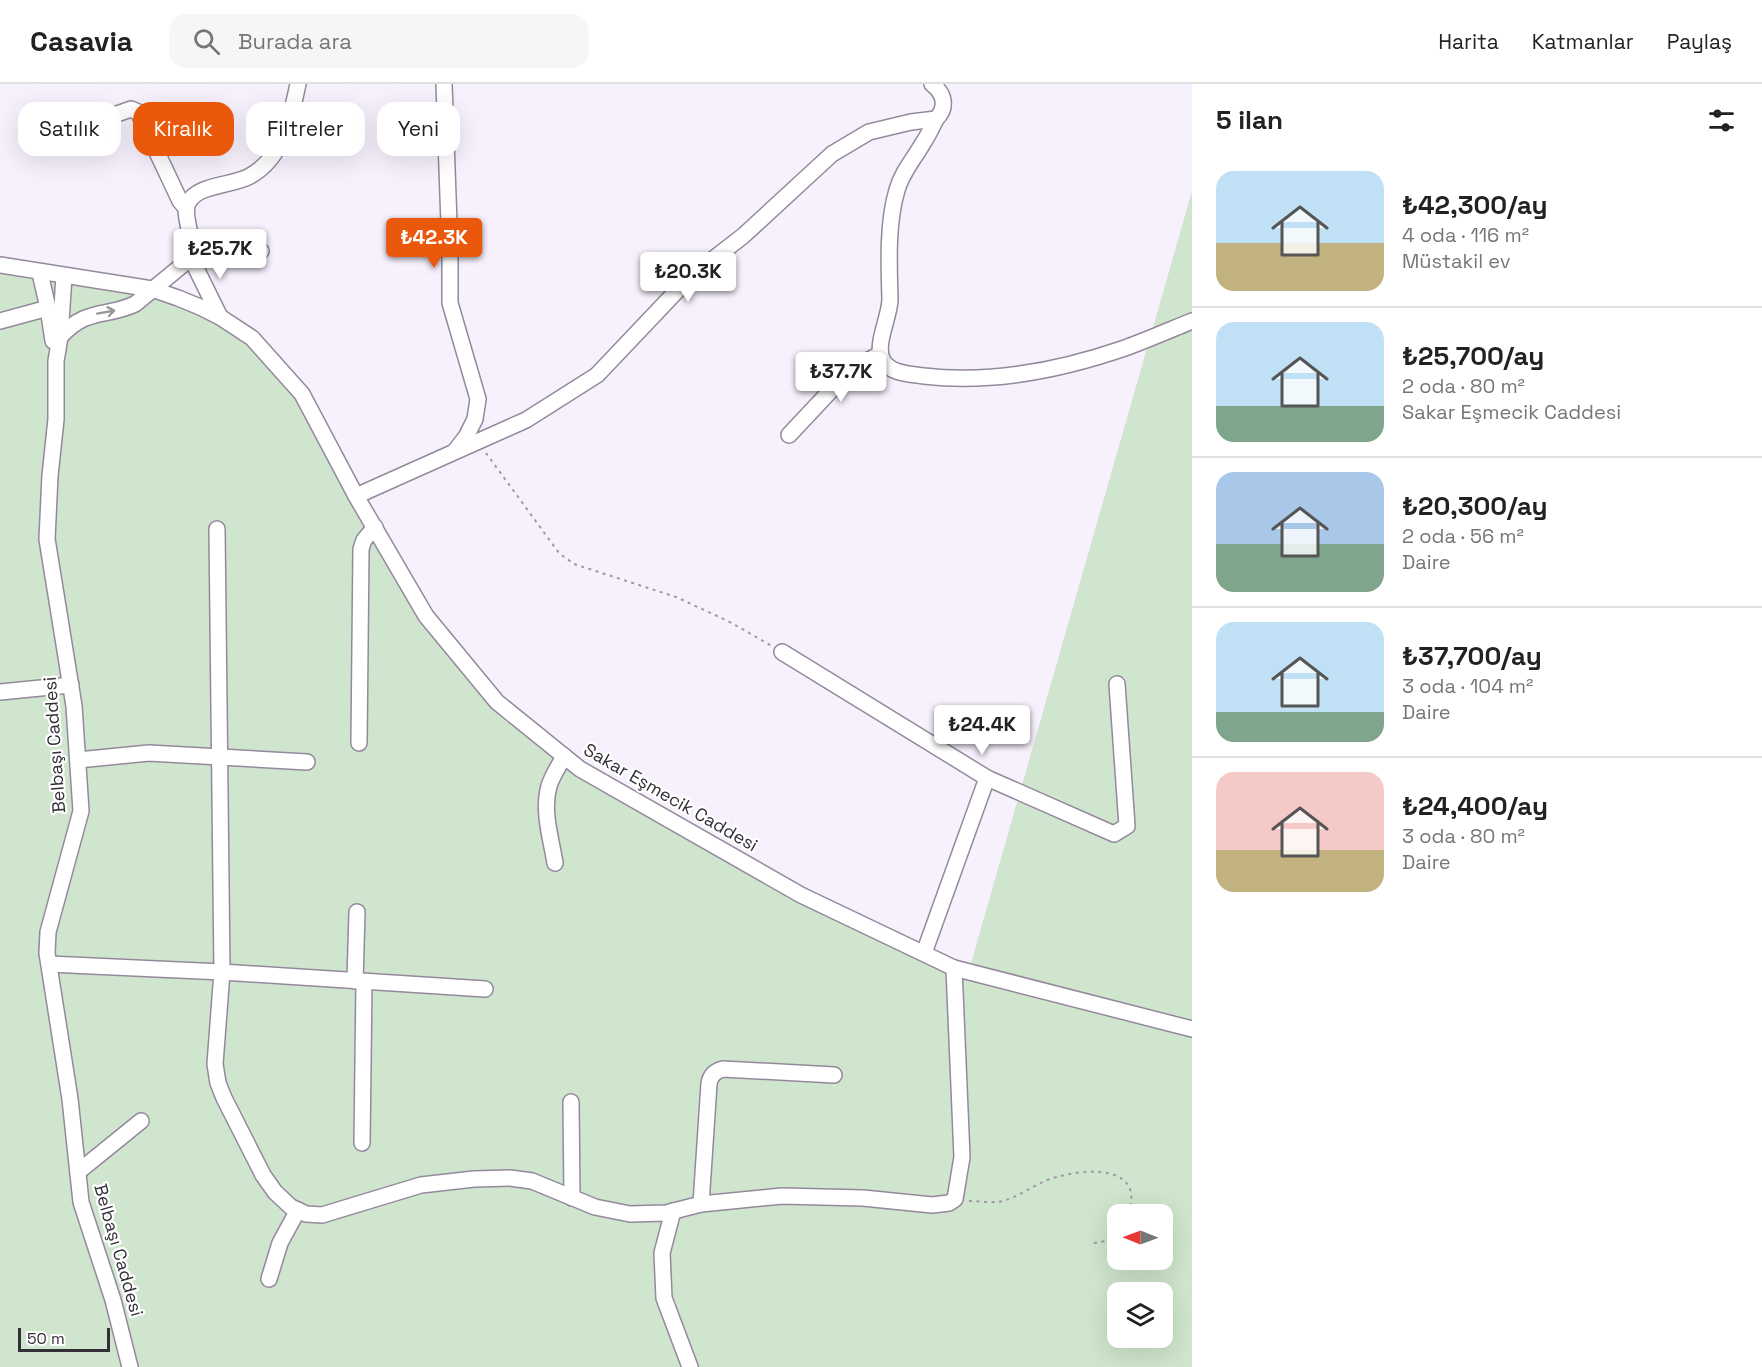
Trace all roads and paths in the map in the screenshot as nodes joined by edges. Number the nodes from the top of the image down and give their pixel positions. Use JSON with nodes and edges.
{"nodes":[{"id":1,"x":444,"y":84,"type":"edge"},
{"id":2,"x":932,"y":84,"type":"edge"},
{"id":3,"x":293,"y":86,"type":"edge"},
{"id":4,"x":121,"y":113,"type":"edge"},
{"id":5,"x":936,"y":119,"type":"junction"},
{"id":6,"x":186,"y":208,"type":"junction"},
{"id":7,"x":191,"y":251,"type":"junction"},
{"id":8,"x":261,"y":251,"type":"dead end"},
{"id":9,"x":0,"y":265,"type":"edge"},
{"id":10,"x":40,"y":273,"type":"junction"},
{"id":11,"x":64,"y":276,"type":"junction"},
{"id":12,"x":152,"y":289,"type":"junction"},
{"id":13,"x":48,"y":308,"type":"junction"},
{"id":14,"x":220,"y":317,"type":"junction"},
{"id":15,"x":0,"y":321,"type":"edge"},
{"id":16,"x":1192,"y":321,"type":"edge"},
{"id":17,"x":60,"y":337,"type":"junction"},
{"id":18,"x":880,"y":354,"type":"junction"},
{"id":19,"x":56,"y":361,"type":"junction"},
{"id":20,"x":789,"y":435,"type":"dead end"},
{"id":21,"x":478,"y":442,"type":"junction"},
{"id":22,"x":453,"y":453,"type":"junction"},
{"id":23,"x":356,"y":496,"type":"junction"},
{"id":24,"x":375,"y":527,"type":"junction"},
{"id":25,"x":217,"y":529,"type":"dead end"},
{"id":26,"x":782,"y":652,"type":"joint"},
{"id":27,"x":1117,"y":684,"type":"dead end"},
{"id":28,"x":70,"y":686,"type":"junction"},
{"id":29,"x":0,"y":692,"type":"edge"},
{"id":30,"x":359,"y":743,"type":"dead end"},
{"id":31,"x":564,"y":756,"type":"junction"},
{"id":32,"x":219,"y":758,"type":"junction"},
{"id":33,"x":78,"y":760,"type":"junction"},
{"id":34,"x":307,"y":762,"type":"dead end"},
{"id":35,"x":987,"y":778,"type":"junction"},
{"id":36,"x":555,"y":863,"type":"dead end"},
{"id":37,"x":357,"y":912,"type":"dead end"},
{"id":38,"x":924,"y":953,"type":"junction"},
{"id":39,"x":49,"y":964,"type":"junction"},
{"id":40,"x":954,"y":968,"type":"junction"},
{"id":41,"x":222,"y":972,"type":"junction"},
{"id":42,"x":359,"y":981,"type":"junction"},
{"id":43,"x":486,"y":990,"type":"dead end"},
{"id":44,"x":1192,"y":1029,"type":"edge"},
{"id":45,"x":834,"y":1075,"type":"dead end"},
{"id":46,"x":571,"y":1102,"type":"dead end"},
{"id":47,"x":141,"y":1121,"type":"dead end"},
{"id":48,"x":362,"y":1143,"type":"dead end"},
{"id":49,"x":78,"y":1172,"type":"junction"},
{"id":50,"x":572,"y":1198,"type":"junction"},
{"id":51,"x":953,"y":1202,"type":"junction"},
{"id":52,"x":701,"y":1204,"type":"junction"},
{"id":53,"x":1132,"y":1204,"type":"edge"},
{"id":54,"x":298,"y":1210,"type":"junction"},
{"id":55,"x":673,"y":1211,"type":"junction"},
{"id":56,"x":1107,"y":1240,"type":"edge"},
{"id":57,"x":1094,"y":1243,"type":"dead end"},
{"id":58,"x":270,"y":1279,"type":"dead end"},
{"id":59,"x":130,"y":1367,"type":"edge"},
{"id":60,"x":690,"y":1367,"type":"edge"}],
"edges":[{"from":1,"to":22,"type":"street"},
{"from":2,"to":5,"type":"street"},
{"from":3,"to":6,"type":"street"},
{"from":4,"to":6,"type":"street"},
{"from":5,"to":18,"type":"street"},
{"from":5,"to":21,"type":"street"},
{"from":6,"to":7,"type":"street"},
{"from":7,"to":8,"type":"street"},
{"from":7,"to":12,"type":"street"},
{"from":7,"to":14,"type":"street"},
{"from":9,"to":10,"type":"street","name":"Sakar Eşmecik Caddesi"},
{"from":10,"to":11,"type":"street","name":"Sakar Eşmecik Caddesi"},
{"from":10,"to":13,"type":"street","name":"Belbaşı Caddesi"},
{"from":11,"to":12,"type":"street","name":"Sakar Eşmecik Caddesi"},
{"from":11,"to":17,"type":"street","name":"Belbaşı Caddesi"},
{"from":12,"to":14,"type":"street","name":"Sakar Eşmecik Caddesi"},
{"from":17,"to":12,"type":"street","one_way":true},
{"from":13,"to":15,"type":"street"},
{"from":13,"to":19,"type":"street","name":"Belbaşı Caddesi"},
{"from":14,"to":23,"type":"street","name":"Sakar Eşmecik Caddesi"},
{"from":16,"to":18,"type":"street"},
{"from":17,"to":19,"type":"street","name":"Belbaşı Caddesi"},
{"from":18,"to":20,"type":"street"},
{"from":19,"to":28,"type":"street","name":"Belbaşı Caddesi"},
{"from":21,"to":22,"type":"street"},
{"from":21,"to":26,"type":"path"},
{"from":22,"to":23,"type":"street"},
{"from":23,"to":24,"type":"street","name":"Sakar Eşmecik Caddesi"},
{"from":24,"to":30,"type":"street"},
{"from":24,"to":31,"type":"street","name":"Sakar Eşmecik Caddesi"},
{"from":25,"to":32,"type":"street"},
{"from":26,"to":35,"type":"street"},
{"from":27,"to":35,"type":"street"},
{"from":28,"to":29,"type":"street"},
{"from":28,"to":33,"type":"street","name":"Belbaşı Caddesi"},
{"from":31,"to":36,"type":"street"},
{"from":31,"to":38,"type":"street","name":"Sakar Eşmecik Caddesi"},
{"from":32,"to":33,"type":"street"},
{"from":32,"to":34,"type":"street"},
{"from":32,"to":41,"type":"street"},
{"from":33,"to":39,"type":"street","name":"Belbaşı Caddesi"},
{"from":35,"to":38,"type":"street"},
{"from":37,"to":42,"type":"street"},
{"from":38,"to":40,"type":"street","name":"Sakar Eşmecik Caddesi"},
{"from":39,"to":41,"type":"street"},
{"from":39,"to":49,"type":"street","name":"Belbaşı Caddesi"},
{"from":40,"to":44,"type":"street","name":"Sakar Eşmecik Caddesi"},
{"from":40,"to":51,"type":"street"},
{"from":41,"to":42,"type":"street"},
{"from":41,"to":54,"type":"street"},
{"from":42,"to":43,"type":"street"},
{"from":42,"to":48,"type":"street"},
{"from":45,"to":52,"type":"street"},
{"from":46,"to":50,"type":"street"},
{"from":47,"to":49,"type":"street"},
{"from":49,"to":59,"type":"street","name":"Belbaşı Caddesi"},
{"from":50,"to":54,"type":"street"},
{"from":50,"to":55,"type":"street"},
{"from":51,"to":52,"type":"street"},
{"from":51,"to":53,"type":"path"},
{"from":52,"to":55,"type":"street"},
{"from":54,"to":58,"type":"street"},
{"from":55,"to":60,"type":"street"},
{"from":56,"to":57,"type":"path"}]}
